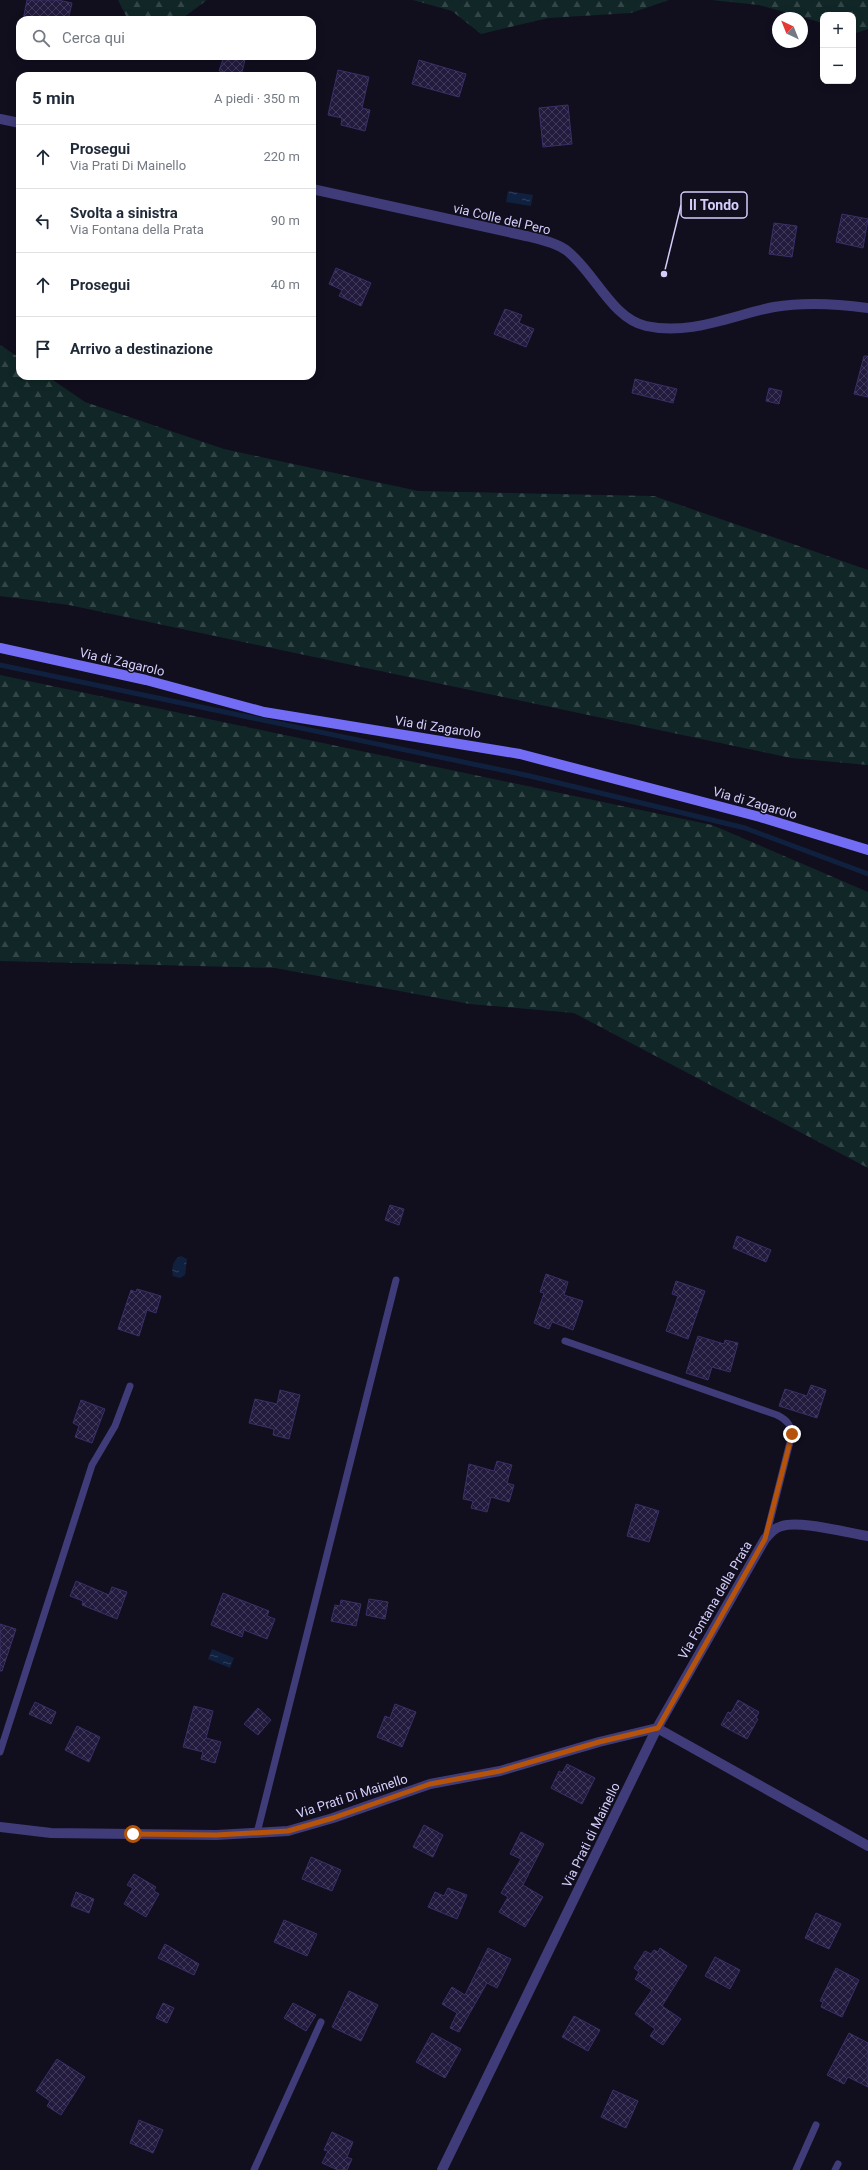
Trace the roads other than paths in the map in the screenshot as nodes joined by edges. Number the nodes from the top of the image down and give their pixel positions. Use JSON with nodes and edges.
{"nodes":[{"id":1,"x":0,"y":119,"type":"edge"},
{"id":2,"x":16,"y":122,"type":"edge"},
{"id":3,"x":316,"y":190,"type":"edge"},
{"id":4,"x":868,"y":308,"type":"edge"},
{"id":5,"x":0,"y":648,"type":"edge"},
{"id":6,"x":868,"y":850,"type":"edge"},
{"id":7,"x":396,"y":1280,"type":"dead end"},
{"id":8,"x":565,"y":1340,"type":"dead end"},
{"id":9,"x":130,"y":1386,"type":"dead end"},
{"id":10,"x":868,"y":1536,"type":"edge"},
{"id":11,"x":765,"y":1539,"type":"junction"},
{"id":12,"x":658,"y":1728,"type":"junction"},
{"id":13,"x":0,"y":1752,"type":"edge"},
{"id":14,"x":0,"y":1828,"type":"edge"},
{"id":15,"x":257,"y":1833,"type":"junction"},
{"id":16,"x":868,"y":1846,"type":"edge"},
{"id":17,"x":321,"y":2022,"type":"dead end"},
{"id":18,"x":816,"y":2125,"type":"dead end"},
{"id":19,"x":254,"y":2170,"type":"edge"},
{"id":20,"x":442,"y":2170,"type":"edge"},
{"id":21,"x":796,"y":2170,"type":"edge"}],
"edges":[{"from":1,"to":2,"type":"street"},
{"from":3,"to":4,"type":"street","name":"via Colle del Pero"},
{"from":5,"to":6,"type":"main road","name":"Via di Zagarolo"},
{"from":7,"to":15,"type":"lane"},
{"from":8,"to":11,"type":"lane"},
{"from":9,"to":13,"type":"lane"},
{"from":10,"to":11,"type":"street","name":"Via Fontana della Prata"},
{"from":11,"to":12,"type":"street","name":"Via Fontana della Prata"},
{"from":12,"to":15,"type":"street","name":"Via Prati Di Mainello"},
{"from":12,"to":16,"type":"street"},
{"from":12,"to":20,"type":"street","name":"Via Prati di Mainello"},
{"from":14,"to":15,"type":"street","name":"Via Prati Di Mainello"},
{"from":17,"to":19,"type":"lane"},
{"from":18,"to":21,"type":"lane"}]}
